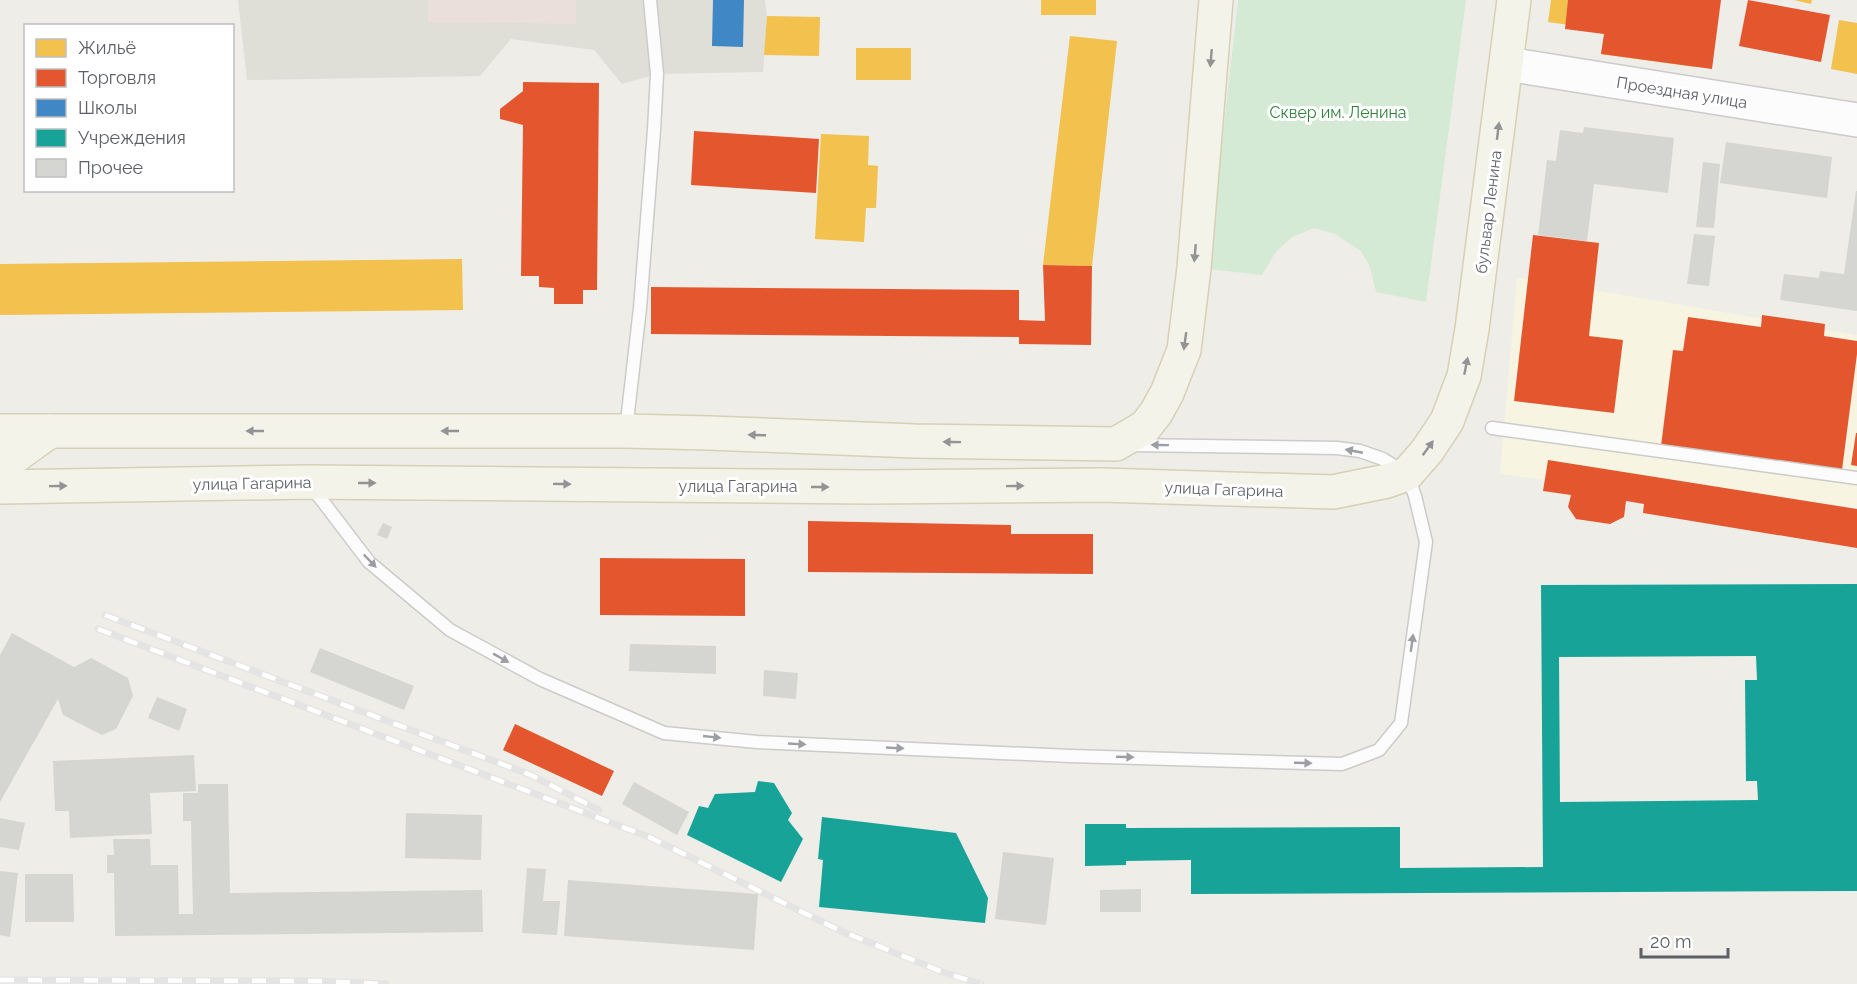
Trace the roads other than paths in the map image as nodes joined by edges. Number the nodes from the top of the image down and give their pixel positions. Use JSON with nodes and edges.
{"nodes":[{"id":1,"x":650,"y":0,"type":"edge"},
{"id":2,"x":1216,"y":0,"type":"edge"},
{"id":3,"x":1514,"y":0,"type":"edge"},
{"id":4,"x":1507,"y":64,"type":"junction"},
{"id":5,"x":1857,"y":120,"type":"edge"},
{"id":6,"x":1492,"y":428,"type":"dead end"},
{"id":7,"x":0,"y":431,"type":"edge"},
{"id":8,"x":50,"y":431,"type":"junction"},
{"id":9,"x":626,"y":431,"type":"junction"},
{"id":10,"x":1116,"y":444,"type":"junction"},
{"id":11,"x":0,"y":466,"type":"edge"},
{"id":12,"x":1407,"y":474,"type":"junction"},
{"id":13,"x":1857,"y":478,"type":"edge"},
{"id":14,"x":309,"y":482,"type":"junction"},
{"id":15,"x":0,"y":487,"type":"edge"}],
"edges":[{"from":1,"to":9,"type":"lane"},
{"from":2,"to":10,"type":"main road","one_way":true},
{"from":3,"to":4,"type":"main road","name":"бульвар Ленина"},
{"from":4,"to":5,"type":"street","name":"Проездная улица"},
{"from":12,"to":4,"type":"main road","name":"бульвар Ленина","one_way":true},
{"from":6,"to":13,"type":"lane"},
{"from":7,"to":8,"type":"main road"},
{"from":9,"to":8,"type":"main road","one_way":true},
{"from":8,"to":11,"type":"main road"},
{"from":10,"to":9,"type":"main road","one_way":true},
{"from":12,"to":10,"type":"lane","one_way":true},
{"from":14,"to":12,"type":"main road","name":"улица Гагарина","one_way":true},
{"from":14,"to":12,"type":"lane","one_way":true},
{"from":15,"to":14,"type":"main road","name":"улица Гагарина","one_way":true}]}
